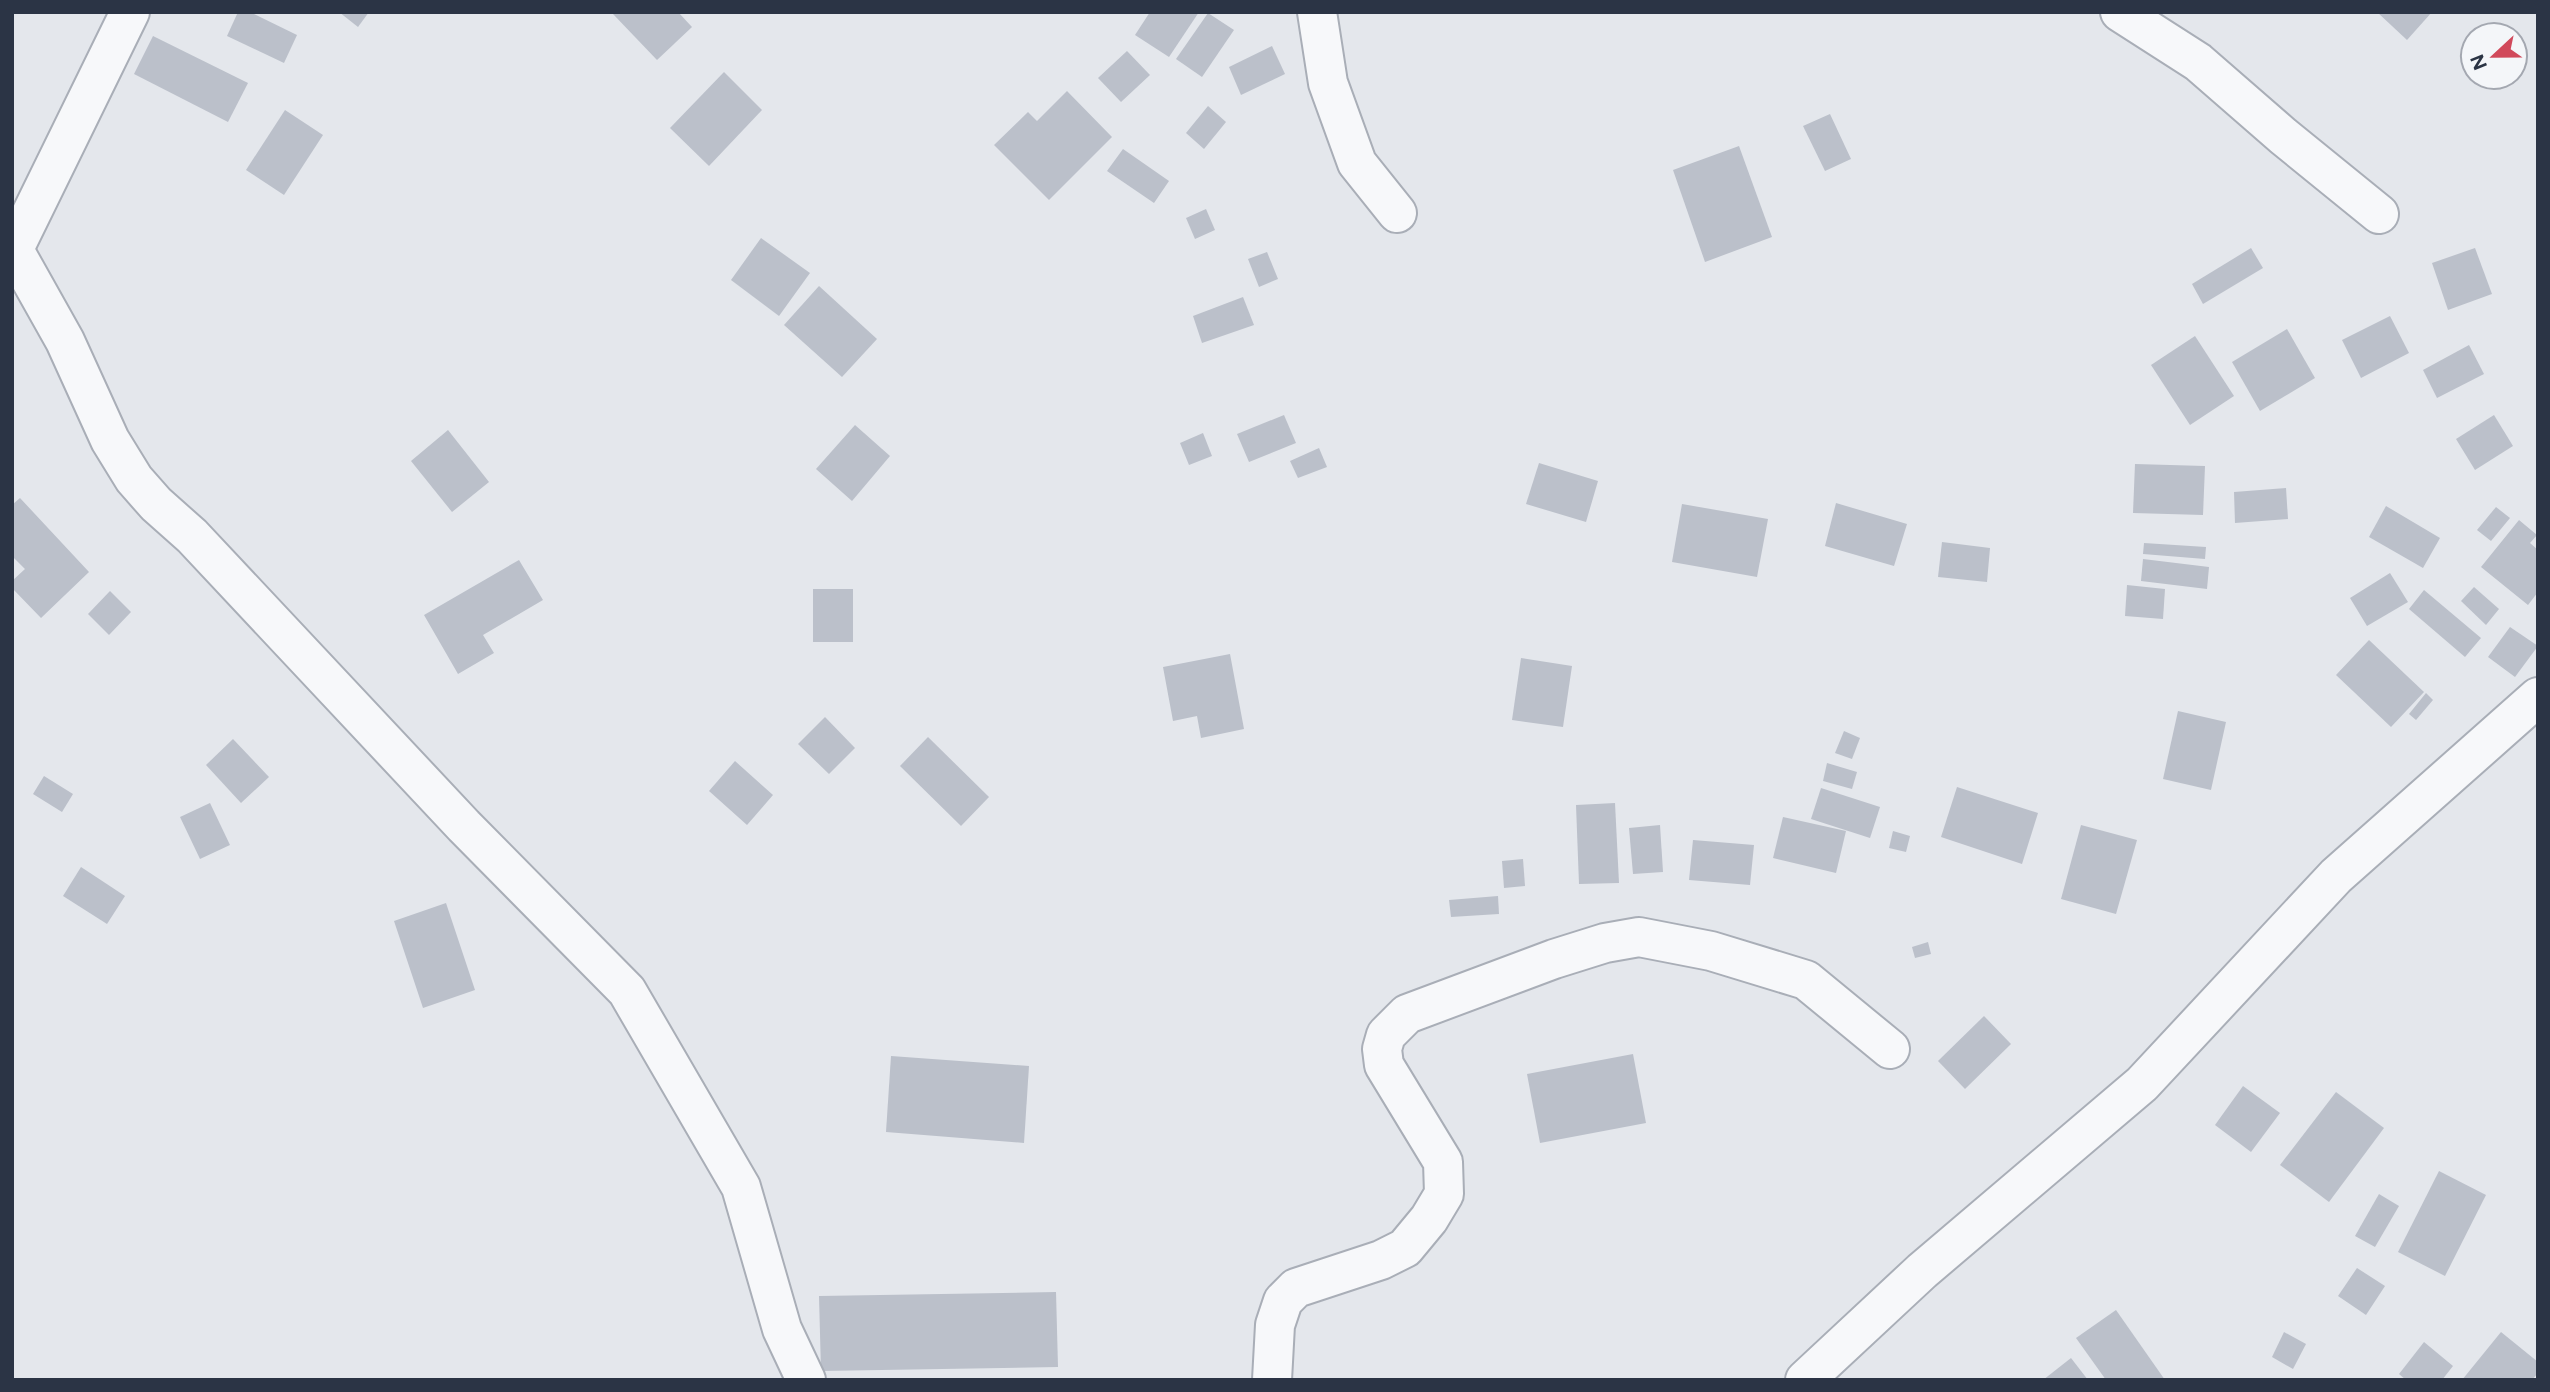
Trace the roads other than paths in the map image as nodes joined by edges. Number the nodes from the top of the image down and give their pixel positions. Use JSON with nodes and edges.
{"nodes":[{"id":1,"x":130,"y":12,"type":"edge"},
{"id":2,"x":1317,"y":12,"type":"edge"},
{"id":3,"x":2120,"y":12,"type":"edge"},
{"id":4,"x":1397,"y":214,"type":"dead end"},
{"id":5,"x":2379,"y":214,"type":"dead end"},
{"id":6,"x":13,"y":251,"type":"edge"},
{"id":7,"x":2538,"y":697,"type":"edge"},
{"id":8,"x":1890,"y":1049,"type":"dead end"},
{"id":9,"x":806,"y":1380,"type":"edge"},
{"id":10,"x":1272,"y":1380,"type":"edge"},
{"id":11,"x":1805,"y":1380,"type":"edge"}],
"edges":[{"from":1,"to":6,"type":"street"},
{"from":2,"to":4,"type":"street"},
{"from":3,"to":5,"type":"street"},
{"from":6,"to":9,"type":"street"},
{"from":7,"to":11,"type":"street"},
{"from":8,"to":10,"type":"street"}]}
